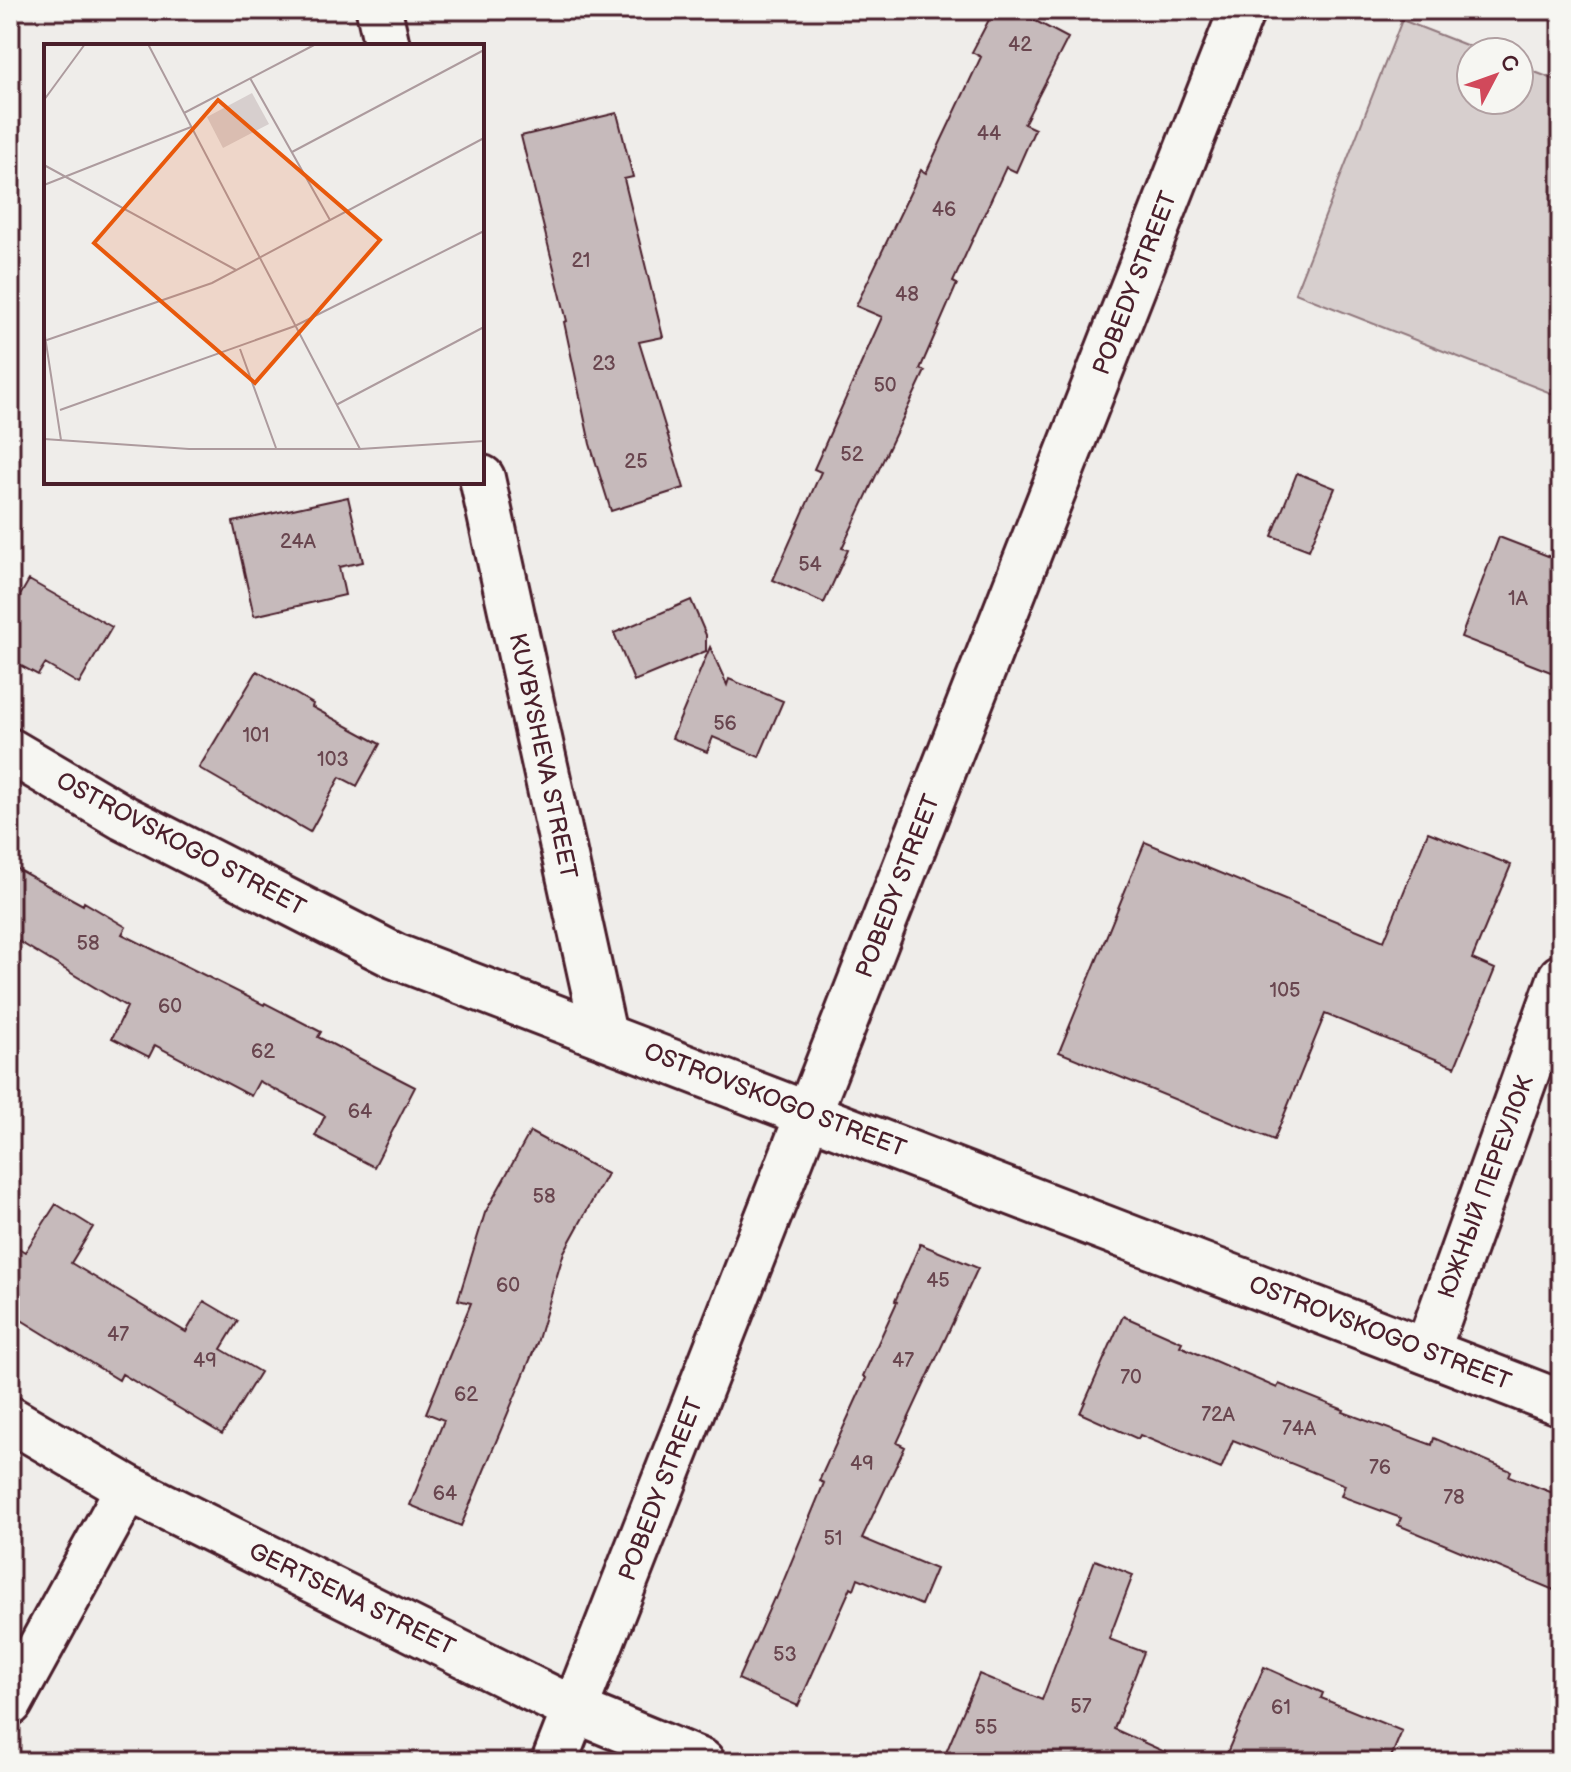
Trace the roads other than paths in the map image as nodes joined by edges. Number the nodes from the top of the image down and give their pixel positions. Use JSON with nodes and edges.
{"nodes":[{"id":1,"x":379,"y":10,"type":"edge"},
{"id":2,"x":1242,"y":10,"type":"edge"},
{"id":3,"x":387,"y":44,"type":"edge"},
{"id":4,"x":483,"y":484,"type":"edge"},
{"id":5,"x":10,"y":751,"type":"edge"},
{"id":6,"x":1561,"y":977,"type":"edge"},
{"id":7,"x":604,"y":1035,"type":"junction"},
{"id":8,"x":809,"y":1112,"type":"junction"},
{"id":9,"x":1427,"y":1351,"type":"junction"},
{"id":10,"x":1561,"y":1403,"type":"edge"},
{"id":11,"x":10,"y":1419,"type":"edge"},
{"id":12,"x":128,"y":1488,"type":"junction"},
{"id":13,"x":10,"y":1703,"type":"edge"},
{"id":14,"x":575,"y":1710,"type":"junction"},
{"id":15,"x":554,"y":1762,"type":"edge"},
{"id":16,"x":702,"y":1762,"type":"edge"}],
"edges":[{"from":1,"to":3,"type":"street"},
{"from":2,"to":8,"type":"street","name":"POBEDY STREET"},
{"from":4,"to":7,"type":"street","name":"KUYBYSHEVA STREET"},
{"from":5,"to":7,"type":"street","name":"OSTROVSKOGO STREET"},
{"from":6,"to":9,"type":"street","name":"ЮЖНЫЙ ПЕРЕУЛОК"},
{"from":7,"to":8,"type":"street","name":"OSTROVSKOGO STREET"},
{"from":8,"to":9,"type":"street","name":"OSTROVSKOGO STREET"},
{"from":8,"to":14,"type":"street","name":"POBEDY STREET"},
{"from":9,"to":10,"type":"street","name":"OSTROVSKOGO STREET"},
{"from":11,"to":12,"type":"street","name":"GERTSENA STREET"},
{"from":12,"to":13,"type":"street"},
{"from":12,"to":14,"type":"street","name":"GERTSENA STREET"},
{"from":14,"to":15,"type":"street","name":"POBEDY STREET"},
{"from":14,"to":16,"type":"street","name":"GERTSENA STREET"}]}
